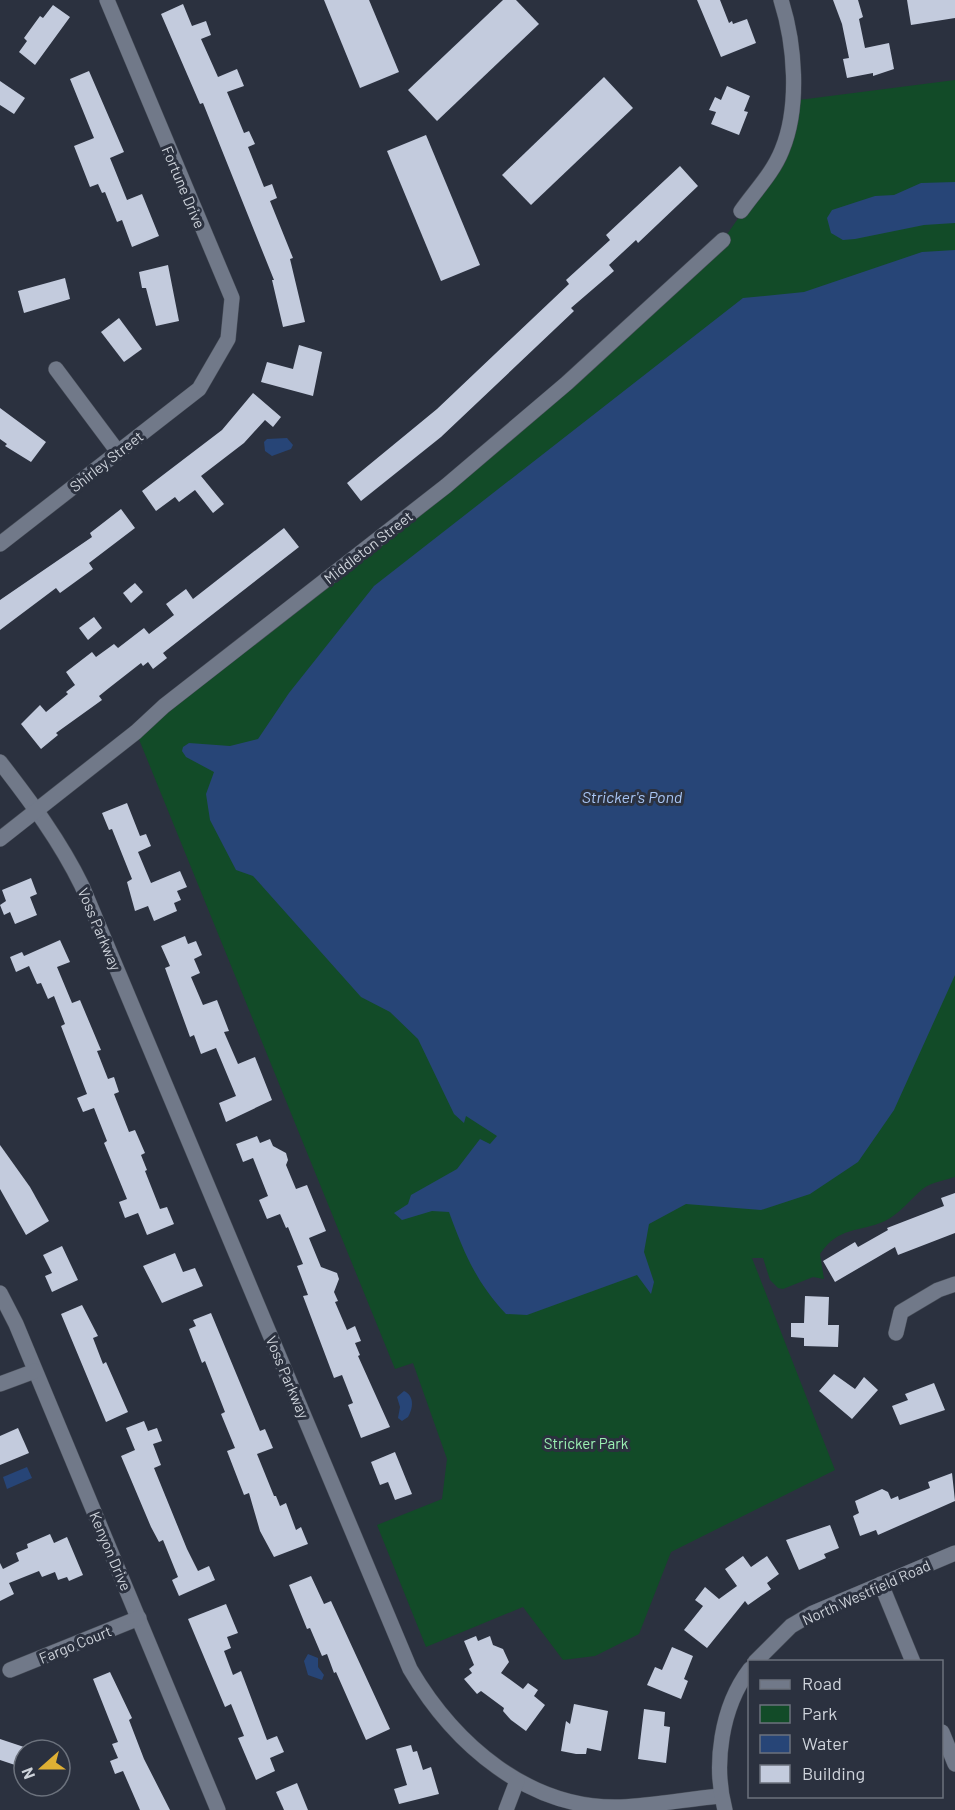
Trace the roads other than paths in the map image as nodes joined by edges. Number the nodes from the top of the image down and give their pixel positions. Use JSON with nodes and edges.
{"nodes":[{"id":1,"x":106,"y":0,"type":"edge"},
{"id":2,"x":781,"y":0,"type":"edge"},
{"id":3,"x":741,"y":211,"type":"dead end"},
{"id":4,"x":723,"y":240,"type":"dead end"},
{"id":5,"x":56,"y":369,"type":"dead end"},
{"id":6,"x":208,"y":374,"type":"joint"},
{"id":7,"x":118,"y":452,"type":"junction"},
{"id":8,"x":0,"y":544,"type":"edge"},
{"id":9,"x":0,"y":762,"type":"edge"},
{"id":10,"x":37,"y":810,"type":"junction"},
{"id":11,"x":0,"y":839,"type":"edge"},
{"id":12,"x":955,"y":1284,"type":"edge"},
{"id":13,"x":0,"y":1293,"type":"edge"},
{"id":14,"x":896,"y":1333,"type":"dead end"},
{"id":15,"x":35,"y":1371,"type":"junction"},
{"id":16,"x":0,"y":1384,"type":"edge"},
{"id":17,"x":955,"y":1552,"type":"edge"},
{"id":18,"x":881,"y":1584,"type":"junction"},
{"id":19,"x":139,"y":1618,"type":"junction"},
{"id":20,"x":757,"y":1660,"type":"edge"},
{"id":21,"x":912,"y":1660,"type":"edge"},
{"id":22,"x":10,"y":1670,"type":"dead end"},
{"id":23,"x":748,"y":1672,"type":"edge"},
{"id":24,"x":943,"y":1734,"type":"edge"},
{"id":25,"x":955,"y":1764,"type":"edge"},
{"id":26,"x":516,"y":1781,"type":"junction"},
{"id":27,"x":723,"y":1803,"type":"edge"},
{"id":28,"x":218,"y":1810,"type":"edge"},
{"id":29,"x":506,"y":1810,"type":"edge"}],
"edges":[{"from":1,"to":6,"type":"street","name":"Fortune Drive"},
{"from":2,"to":3,"type":"street"},
{"from":4,"to":10,"type":"street","name":"Middleton Street"},
{"from":5,"to":7,"type":"street"},
{"from":6,"to":7,"type":"street","name":"Shirley Street"},
{"from":7,"to":8,"type":"street","name":"Shirley Street"},
{"from":9,"to":10,"type":"street","name":"Voss Parkway"},
{"from":10,"to":11,"type":"street","name":"Middleton Street"},
{"from":10,"to":26,"type":"street","name":"Voss Parkway"},
{"from":12,"to":14,"type":"street"},
{"from":13,"to":15,"type":"street","name":"Kenyon Drive"},
{"from":15,"to":16,"type":"street"},
{"from":15,"to":19,"type":"street","name":"Kenyon Drive"},
{"from":17,"to":18,"type":"street","name":"North Westfield Road"},
{"from":18,"to":20,"type":"street","name":"North Westfield Road"},
{"from":18,"to":21,"type":"street"},
{"from":19,"to":22,"type":"street","name":"Fargo Court"},
{"from":19,"to":28,"type":"street","name":"Kenyon Drive"},
{"from":23,"to":27,"type":"street"},
{"from":24,"to":25,"type":"street"},
{"from":26,"to":27,"type":"street","name":"Voss Parkway"},
{"from":26,"to":29,"type":"street"}]}
